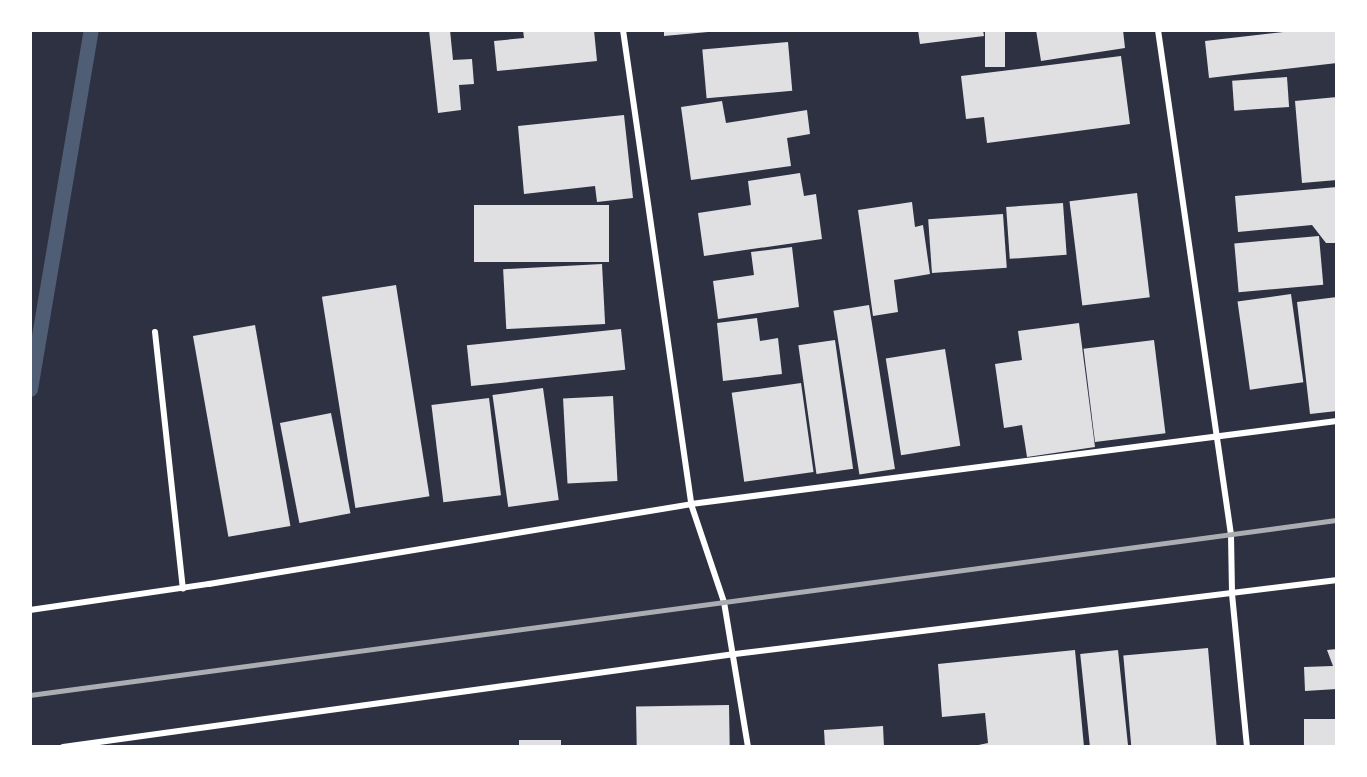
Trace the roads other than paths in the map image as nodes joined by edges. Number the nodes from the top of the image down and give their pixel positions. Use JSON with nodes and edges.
{"nodes":[{"id":1,"x":623,"y":30,"type":"edge"},
{"id":2,"x":1158,"y":30,"type":"edge"},
{"id":3,"x":155,"y":332,"type":"dead end"},
{"id":4,"x":1337,"y":421,"type":"edge"},
{"id":5,"x":1214,"y":438,"type":"junction"},
{"id":6,"x":691,"y":504,"type":"junction"},
{"id":7,"x":1337,"y":580,"type":"edge"},
{"id":8,"x":183,"y":588,"type":"junction"},
{"id":9,"x":1232,"y":594,"type":"junction"},
{"id":10,"x":30,"y":610,"type":"edge"},
{"id":11,"x":735,"y":654,"type":"junction"},
{"id":12,"x":63,"y":747,"type":"edge"},
{"id":13,"x":748,"y":747,"type":"edge"},
{"id":14,"x":1247,"y":747,"type":"edge"}],
"edges":[{"from":1,"to":6,"type":"street"},
{"from":2,"to":5,"type":"street"},
{"from":3,"to":8,"type":"street"},
{"from":4,"to":5,"type":"street"},
{"from":5,"to":6,"type":"street"},
{"from":5,"to":9,"type":"street"},
{"from":6,"to":8,"type":"street"},
{"from":6,"to":11,"type":"street"},
{"from":7,"to":9,"type":"street"},
{"from":8,"to":10,"type":"street"},
{"from":9,"to":11,"type":"street"},
{"from":9,"to":14,"type":"street"},
{"from":11,"to":12,"type":"street"},
{"from":11,"to":13,"type":"street"}]}
